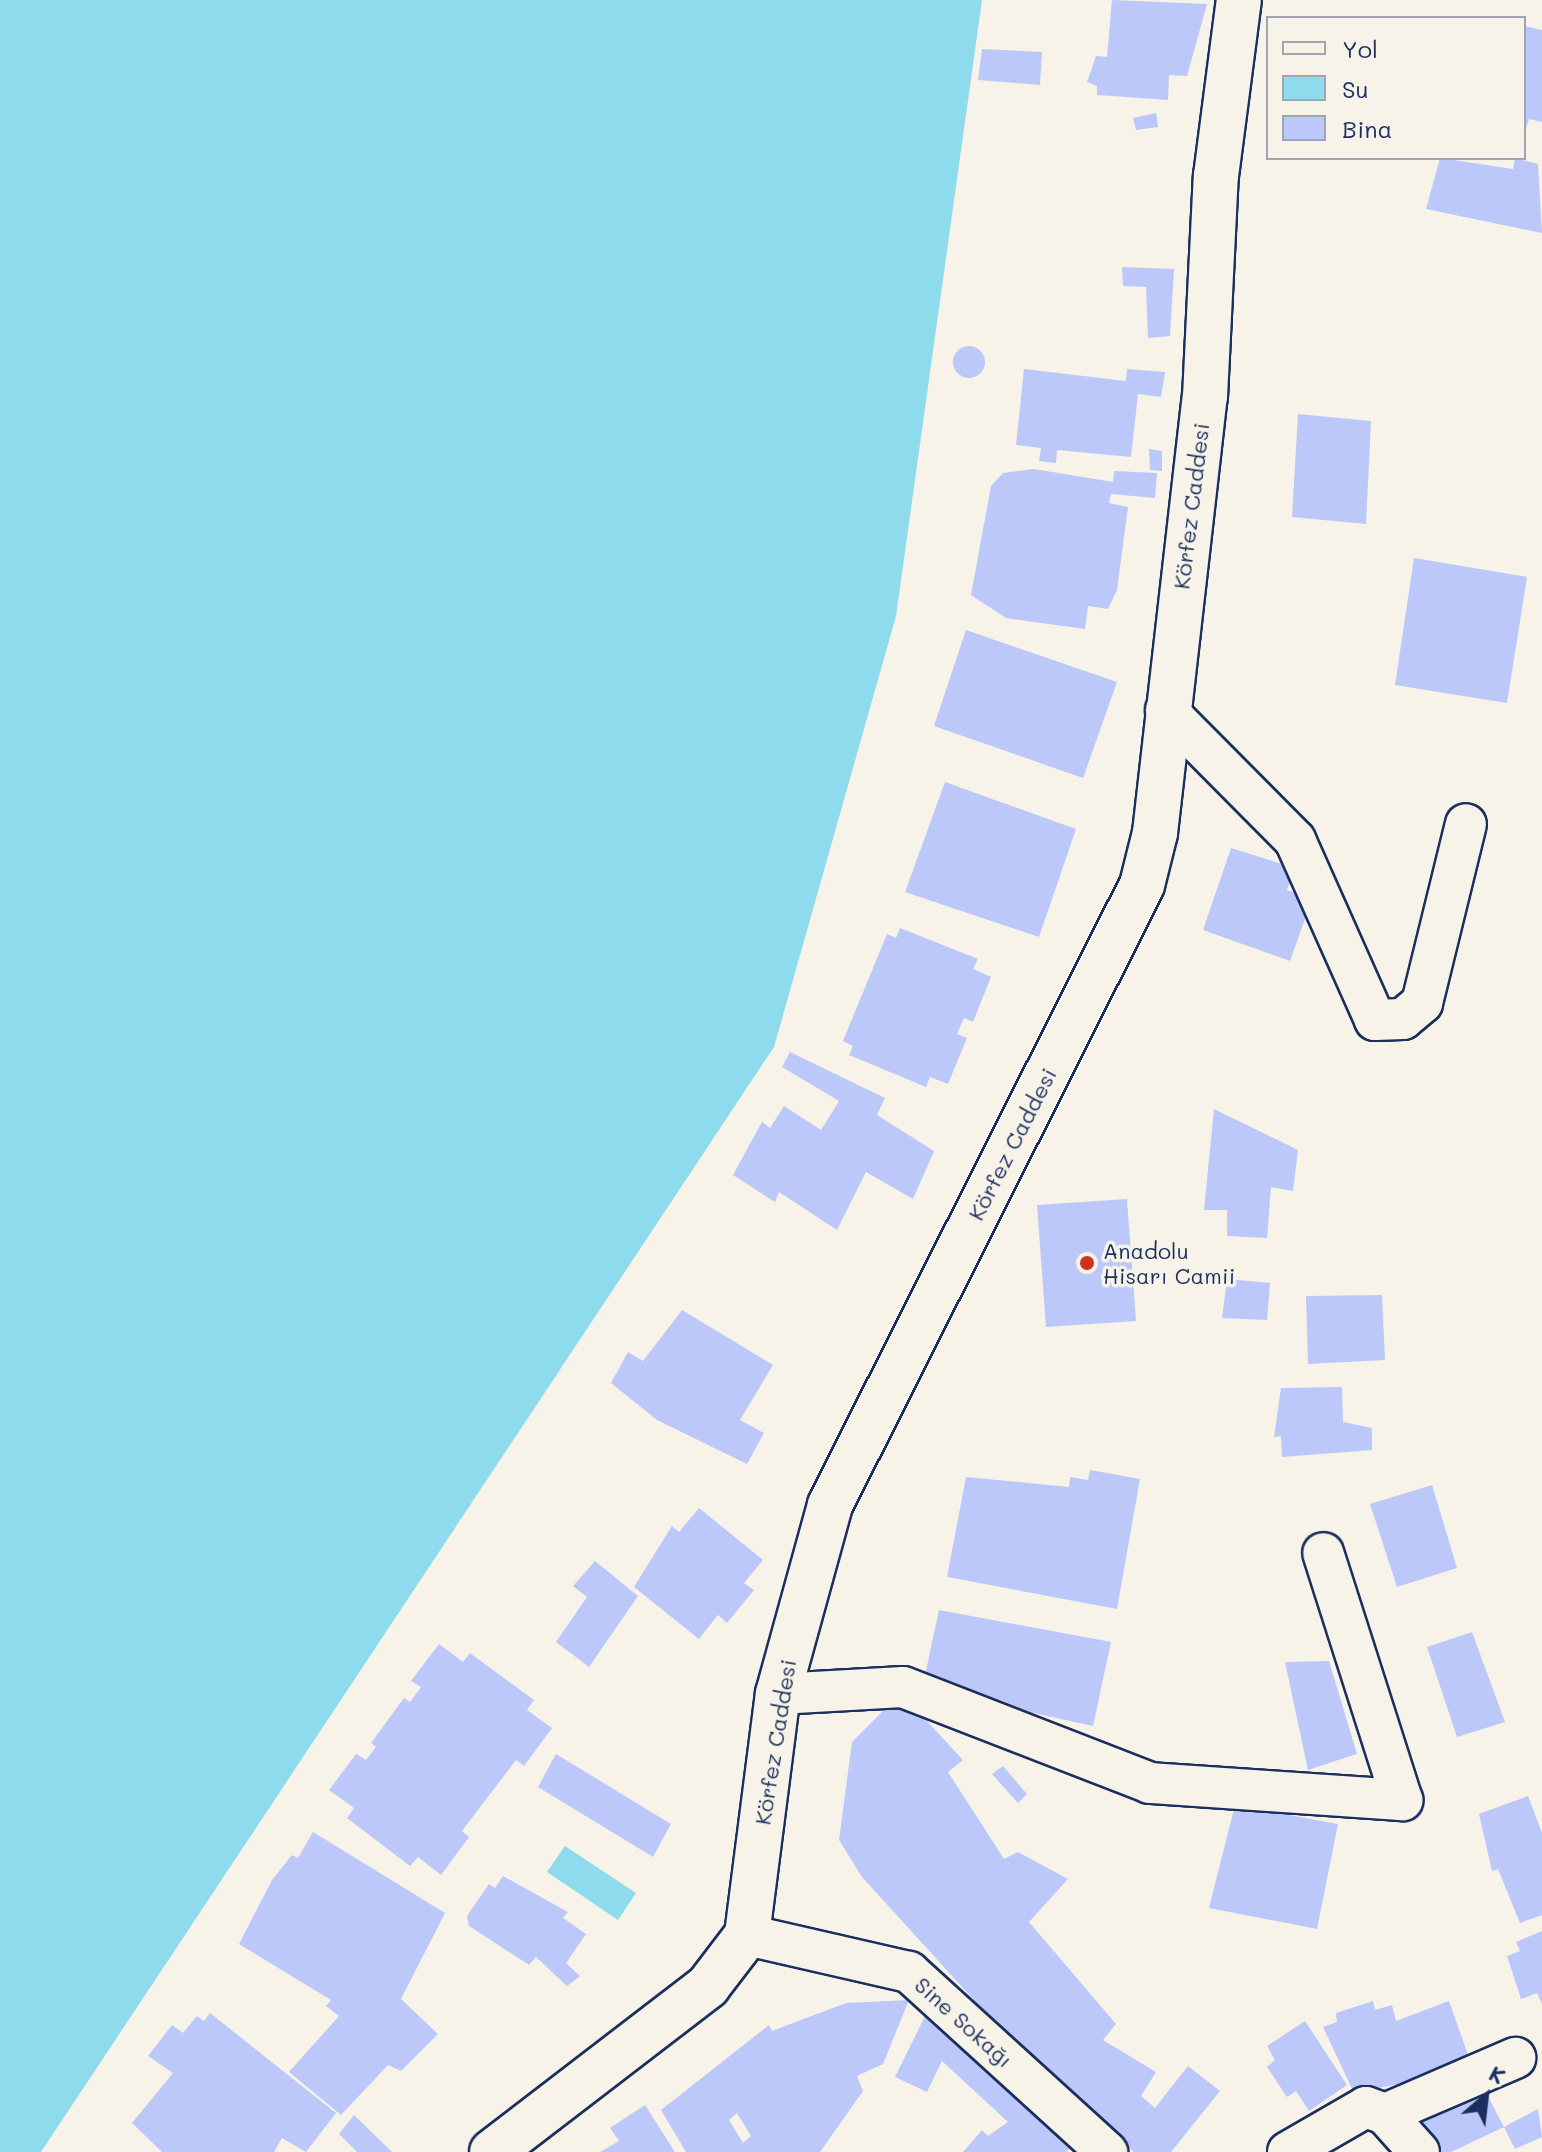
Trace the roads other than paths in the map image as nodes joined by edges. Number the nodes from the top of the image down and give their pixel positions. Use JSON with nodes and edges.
{"nodes":[{"id":1,"x":1239,"y":0,"type":"edge"},
{"id":2,"x":1166,"y":710,"type":"junction"},
{"id":3,"x":1466,"y":824,"type":"dead end"},
{"id":4,"x":1323,"y":1553,"type":"dead end"},
{"id":5,"x":778,"y":1694,"type":"junction"},
{"id":6,"x":747,"y":1935,"type":"junction"},
{"id":7,"x":1515,"y":2058,"type":"dead end"},
{"id":8,"x":1385,"y":2114,"type":"junction"},
{"id":9,"x":492,"y":2152,"type":"edge"},
{"id":10,"x":1107,"y":2152,"type":"edge"},
{"id":11,"x":1288,"y":2152,"type":"edge"},
{"id":12,"x":1419,"y":2152,"type":"edge"}],
"edges":[{"from":1,"to":2,"type":"main road","name":"Körfez Caddesi"},
{"from":2,"to":3,"type":"street"},
{"from":2,"to":5,"type":"main road","name":"Körfez Caddesi"},
{"from":4,"to":5,"type":"street"},
{"from":5,"to":6,"type":"main road","name":"Körfez Caddesi"},
{"from":6,"to":9,"type":"main road"},
{"from":6,"to":10,"type":"street","name":"Sine Sokağı"},
{"from":7,"to":8,"type":"street"},
{"from":8,"to":11,"type":"street"},
{"from":8,"to":12,"type":"street"}]}
